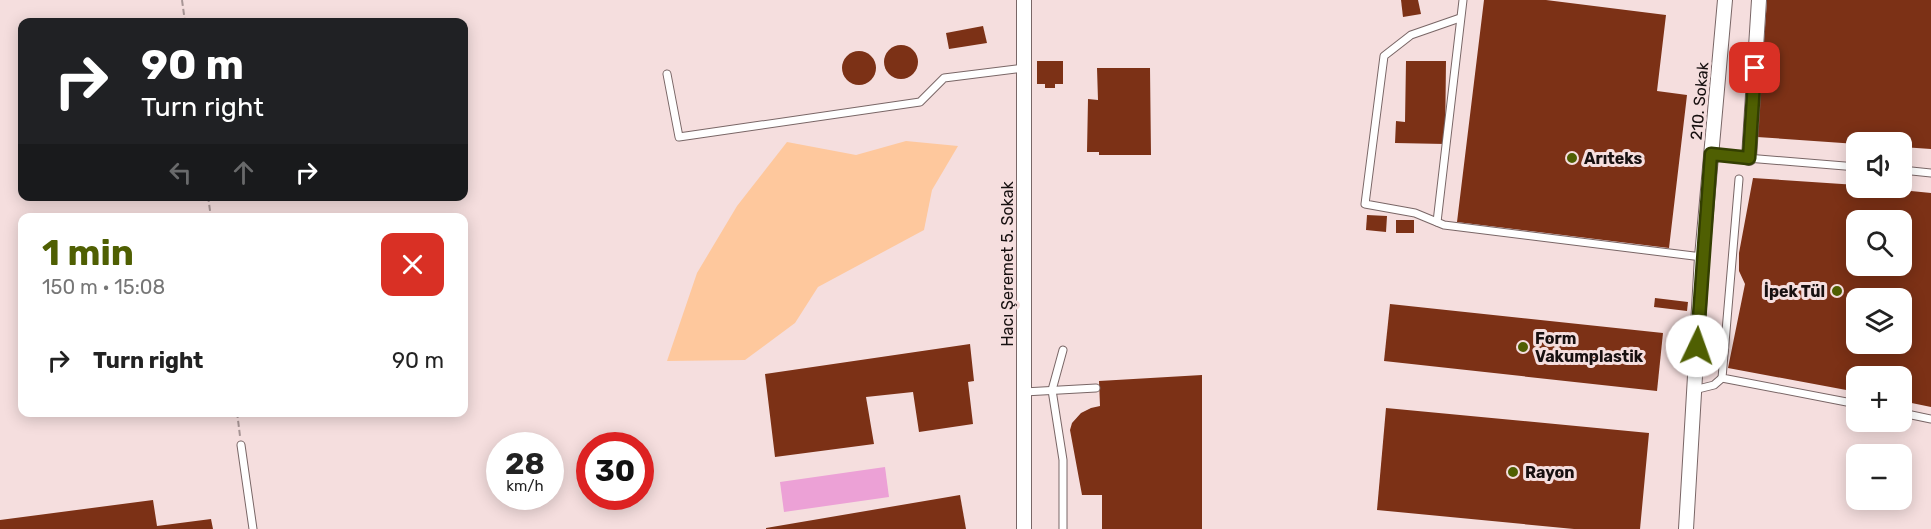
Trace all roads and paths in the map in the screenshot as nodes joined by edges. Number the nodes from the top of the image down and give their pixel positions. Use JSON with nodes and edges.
{"nodes":[{"id":1,"x":182,"y":0,"type":"edge"},
{"id":2,"x":1024,"y":0,"type":"edge"},
{"id":3,"x":1463,"y":0,"type":"edge"},
{"id":4,"x":1725,"y":0,"type":"edge"},
{"id":5,"x":1759,"y":0,"type":"edge"},
{"id":6,"x":184,"y":18,"type":"edge"},
{"id":7,"x":1460,"y":18,"type":"junction"},
{"id":8,"x":1024,"y":68,"type":"junction"},
{"id":9,"x":667,"y":74,"type":"dead end"},
{"id":10,"x":1711,"y":154,"type":"junction"},
{"id":11,"x":1749,"y":158,"type":"junction"},
{"id":12,"x":1846,"y":166,"type":"edge"},
{"id":13,"x":1912,"y":171,"type":"edge"},
{"id":14,"x":1931,"y":173,"type":"edge"},
{"id":15,"x":1739,"y":179,"type":"dead end"},
{"id":16,"x":1437,"y":222,"type":"junction"},
{"id":17,"x":1702,"y":257,"type":"junction"},
{"id":18,"x":1063,"y":350,"type":"dead end"},
{"id":19,"x":1722,"y":378,"type":"junction"},
{"id":20,"x":1096,"y":388,"type":"dead end"},
{"id":21,"x":1052,"y":390,"type":"junction"},
{"id":22,"x":1694,"y":390,"type":"junction"},
{"id":23,"x":1024,"y":392,"type":"junction"},
{"id":24,"x":1846,"y":402,"type":"edge"},
{"id":25,"x":1912,"y":415,"type":"edge"},
{"id":26,"x":238,"y":417,"type":"edge"},
{"id":27,"x":1931,"y":419,"type":"edge"},
{"id":28,"x":241,"y":445,"type":"joint"},
{"id":29,"x":253,"y":529,"type":"edge"},
{"id":30,"x":1024,"y":529,"type":"edge"},
{"id":31,"x":1063,"y":529,"type":"edge"},
{"id":32,"x":1686,"y":529,"type":"edge"}],
"edges":[{"from":1,"to":6,"type":"path"},
{"from":2,"to":8,"type":"street","name":"Hacı Şeremet 5. Sokak"},
{"from":3,"to":7,"type":"lane"},
{"from":4,"to":10,"type":"street","name":"210. Sokak"},
{"from":5,"to":11,"type":"street"},
{"from":7,"to":16,"type":"lane"},
{"from":7,"to":16,"type":"lane"},
{"from":8,"to":9,"type":"lane"},
{"from":8,"to":23,"type":"street","name":"Hacı Şeremet 5. Sokak"},
{"from":10,"to":11,"type":"lane"},
{"from":10,"to":17,"type":"street","name":"210. Sokak"},
{"from":11,"to":12,"type":"lane"},
{"from":13,"to":14,"type":"lane"},
{"from":15,"to":19,"type":"lane"},
{"from":16,"to":17,"type":"lane"},
{"from":17,"to":22,"type":"street","name":"210. Sokak"},
{"from":18,"to":21,"type":"lane"},
{"from":19,"to":22,"type":"lane"},
{"from":19,"to":24,"type":"lane"},
{"from":20,"to":21,"type":"lane"},
{"from":21,"to":23,"type":"lane"},
{"from":21,"to":31,"type":"lane"},
{"from":22,"to":32,"type":"street","name":"210. Sokak"},
{"from":23,"to":30,"type":"street","name":"Hacı Şeremet 5. Sokak"},
{"from":25,"to":27,"type":"lane"},
{"from":26,"to":28,"type":"path"},
{"from":28,"to":29,"type":"lane"}]}
